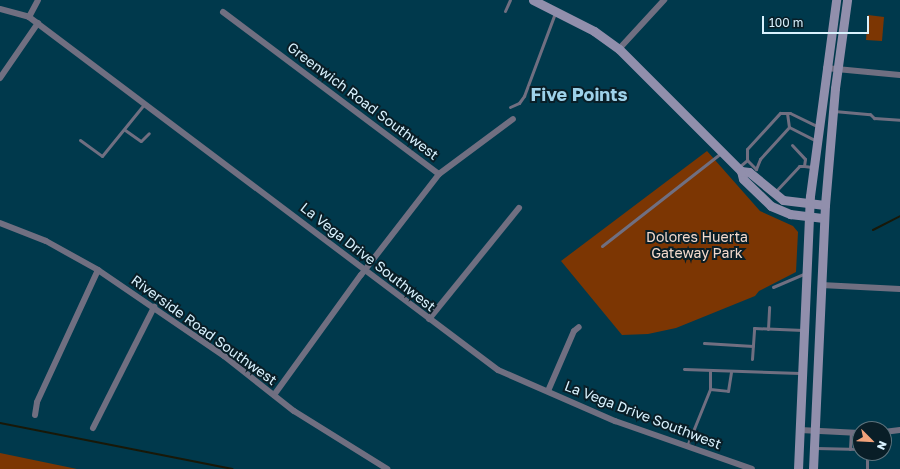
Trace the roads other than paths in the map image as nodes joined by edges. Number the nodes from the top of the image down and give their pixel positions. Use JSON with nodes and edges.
{"nodes":[{"id":1,"x":38,"y":0,"type":"edge"},
{"id":2,"x":510,"y":0,"type":"edge"},
{"id":3,"x":533,"y":0,"type":"edge"},
{"id":4,"x":664,"y":0,"type":"edge"},
{"id":5,"x":836,"y":0,"type":"edge"},
{"id":6,"x":846,"y":0,"type":"edge"},
{"id":7,"x":0,"y":9,"type":"edge"},
{"id":8,"x":505,"y":10,"type":"dead end"},
{"id":9,"x":224,"y":12,"type":"dead end"},
{"id":10,"x":556,"y":12,"type":"junction"},
{"id":11,"x":29,"y":17,"type":"junction"},
{"id":12,"x":38,"y":23,"type":"junction"},
{"id":13,"x":620,"y":49,"type":"junction"},
{"id":14,"x":826,"y":68,"type":"junction"},
{"id":15,"x":837,"y":70,"type":"junction"},
{"id":16,"x":900,"y":75,"type":"edge"},
{"id":17,"x":0,"y":78,"type":"edge"},
{"id":18,"x":145,"y":103,"type":"junction"},
{"id":19,"x":510,"y":107,"type":"dead end"},
{"id":20,"x":832,"y":111,"type":"junction"},
{"id":21,"x":787,"y":113,"type":"junction"},
{"id":22,"x":513,"y":119,"type":"dead end"},
{"id":23,"x":900,"y":120,"type":"edge"},
{"id":24,"x":817,"y":126,"type":"junction"},
{"id":25,"x":789,"y":127,"type":"junction"},
{"id":26,"x":125,"y":130,"type":"junction"},
{"id":27,"x":149,"y":133,"type":"dead end"},
{"id":28,"x":80,"y":140,"type":"dead end"},
{"id":29,"x":815,"y":140,"type":"junction"},
{"id":30,"x":792,"y":145,"type":"dead end"},
{"id":31,"x":722,"y":152,"type":"junction"},
{"id":32,"x":747,"y":160,"type":"junction"},
{"id":33,"x":808,"y":166,"type":"junction"},
{"id":34,"x":740,"y":170,"type":"junction"},
{"id":35,"x":439,"y":174,"type":"junction"},
{"id":36,"x":773,"y":194,"type":"junction"},
{"id":37,"x":809,"y":204,"type":"junction"},
{"id":38,"x":825,"y":205,"type":"junction"},
{"id":39,"x":519,"y":208,"type":"dead end"},
{"id":40,"x":808,"y":216,"type":"junction"},
{"id":41,"x":824,"y":218,"type":"junction"},
{"id":42,"x":0,"y":223,"type":"edge"},
{"id":43,"x":602,"y":246,"type":"dead end"},
{"id":44,"x":98,"y":270,"type":"junction"},
{"id":45,"x":365,"y":270,"type":"junction"},
{"id":46,"x":806,"y":273,"type":"junction"},
{"id":47,"x":821,"y":285,"type":"junction"},
{"id":48,"x":773,"y":287,"type":"dead end"},
{"id":49,"x":900,"y":289,"type":"edge"},
{"id":50,"x":154,"y":307,"type":"junction"},
{"id":51,"x":769,"y":307,"type":"dead end"},
{"id":52,"x":429,"y":319,"type":"junction"},
{"id":53,"x":579,"y":326,"type":"dead end"},
{"id":54,"x":768,"y":329,"type":"junction"},
{"id":55,"x":803,"y":330,"type":"junction"},
{"id":56,"x":704,"y":343,"type":"dead end"},
{"id":57,"x":753,"y":346,"type":"junction"},
{"id":58,"x":752,"y":359,"type":"dead end"},
{"id":59,"x":684,"y":369,"type":"dead end"},
{"id":60,"x":710,"y":371,"type":"junction"},
{"id":61,"x":731,"y":372,"type":"junction"},
{"id":62,"x":802,"y":374,"type":"junction"},
{"id":63,"x":710,"y":389,"type":"junction"},
{"id":64,"x":548,"y":392,"type":"junction"},
{"id":65,"x":274,"y":395,"type":"junction"},
{"id":66,"x":34,"y":415,"type":"dead end"},
{"id":67,"x":93,"y":428,"type":"dead end"},
{"id":68,"x":800,"y":430,"type":"junction"},
{"id":69,"x":815,"y":431,"type":"junction"},
{"id":70,"x":851,"y":432,"type":"joint"},
{"id":71,"x":687,"y":446,"type":"junction"},
{"id":72,"x":814,"y":448,"type":"junction"},
{"id":73,"x":850,"y":449,"type":"joint"},
{"id":74,"x":733,"y":466,"type":"edge"},
{"id":75,"x":387,"y":469,"type":"edge"},
{"id":76,"x":752,"y":469,"type":"edge"},
{"id":77,"x":798,"y":469,"type":"edge"},
{"id":78,"x":813,"y":469,"type":"edge"}],
"edges":[{"from":1,"to":11,"type":"street"},
{"from":2,"to":8,"type":"lane"},
{"from":3,"to":10,"type":"main road"},
{"from":4,"to":13,"type":"street"},
{"from":5,"to":14,"type":"main road"},
{"from":6,"to":15,"type":"main road"},
{"from":7,"to":11,"type":"street","name":"La Vega Drive Southwest"},
{"from":9,"to":35,"type":"street","name":"Greenwich Road Southwest"},
{"from":10,"to":13,"type":"main road"},
{"from":10,"to":19,"type":"lane"},
{"from":11,"to":12,"type":"street","name":"La Vega Drive Southwest"},
{"from":12,"to":17,"type":"street"},
{"from":12,"to":18,"type":"street","name":"La Vega Drive Southwest"},
{"from":13,"to":31,"type":"main road"},
{"from":14,"to":15,"type":"street"},
{"from":14,"to":24,"type":"main road"},
{"from":15,"to":16,"type":"street"},
{"from":15,"to":20,"type":"main road"},
{"from":18,"to":26,"type":"lane"},
{"from":18,"to":45,"type":"street","name":"La Vega Drive Southwest"},
{"from":20,"to":23,"type":"lane"},
{"from":20,"to":38,"type":"main road"},
{"from":21,"to":24,"type":"lane"},
{"from":21,"to":25,"type":"lane"},
{"from":21,"to":32,"type":"lane"},
{"from":22,"to":35,"type":"street"},
{"from":24,"to":29,"type":"main road"},
{"from":25,"to":29,"type":"lane"},
{"from":25,"to":32,"type":"lane"},
{"from":26,"to":27,"type":"lane"},
{"from":26,"to":28,"type":"lane"},
{"from":29,"to":33,"type":"main road"},
{"from":30,"to":33,"type":"lane"},
{"from":31,"to":34,"type":"main road"},
{"from":31,"to":43,"type":"lane"},
{"from":32,"to":34,"type":"lane"},
{"from":33,"to":36,"type":"lane"},
{"from":33,"to":37,"type":"main road"},
{"from":34,"to":36,"type":"main road"},
{"from":34,"to":40,"type":"main road"},
{"from":35,"to":45,"type":"street","name":"Greenwich Road Southwest"},
{"from":36,"to":37,"type":"main road"},
{"from":37,"to":38,"type":"main road"},
{"from":37,"to":40,"type":"main road"},
{"from":38,"to":41,"type":"main road"},
{"from":39,"to":52,"type":"street"},
{"from":40,"to":41,"type":"main road"},
{"from":40,"to":46,"type":"main road"},
{"from":41,"to":47,"type":"main road"},
{"from":42,"to":44,"type":"street","name":"Riverside Road Southwest"},
{"from":44,"to":50,"type":"street","name":"Riverside Road Southwest"},
{"from":44,"to":66,"type":"street"},
{"from":45,"to":52,"type":"street","name":"La Vega Drive Southwest"},
{"from":45,"to":65,"type":"street","name":"Greenwich Road Southwest"},
{"from":46,"to":48,"type":"lane"},
{"from":46,"to":55,"type":"main road"},
{"from":47,"to":49,"type":"street"},
{"from":47,"to":69,"type":"main road"},
{"from":50,"to":65,"type":"street","name":"Riverside Road Southwest"},
{"from":50,"to":67,"type":"street"},
{"from":51,"to":54,"type":"lane"},
{"from":52,"to":64,"type":"street","name":"La Vega Drive Southwest"},
{"from":53,"to":64,"type":"street"},
{"from":54,"to":55,"type":"lane"},
{"from":54,"to":57,"type":"lane"},
{"from":55,"to":62,"type":"main road"},
{"from":56,"to":57,"type":"lane"},
{"from":57,"to":58,"type":"lane"},
{"from":59,"to":60,"type":"lane"},
{"from":60,"to":61,"type":"lane"},
{"from":60,"to":63,"type":"lane"},
{"from":61,"to":62,"type":"lane"},
{"from":61,"to":63,"type":"lane"},
{"from":62,"to":68,"type":"main road"},
{"from":63,"to":71,"type":"lane"},
{"from":64,"to":71,"type":"street","name":"La Vega Drive Southwest"},
{"from":65,"to":75,"type":"street","name":"Riverside Road Southwest"},
{"from":68,"to":69,"type":"street"},
{"from":68,"to":77,"type":"main road"},
{"from":69,"to":70,"type":"street"},
{"from":69,"to":72,"type":"main road"},
{"from":70,"to":73,"type":"lane"},
{"from":71,"to":74,"type":"street","name":"La Vega Drive Southwest"},
{"from":72,"to":73,"type":"lane"},
{"from":72,"to":78,"type":"main road"},
{"from":74,"to":76,"type":"street","name":"La Vega Drive Southwest"}]}
